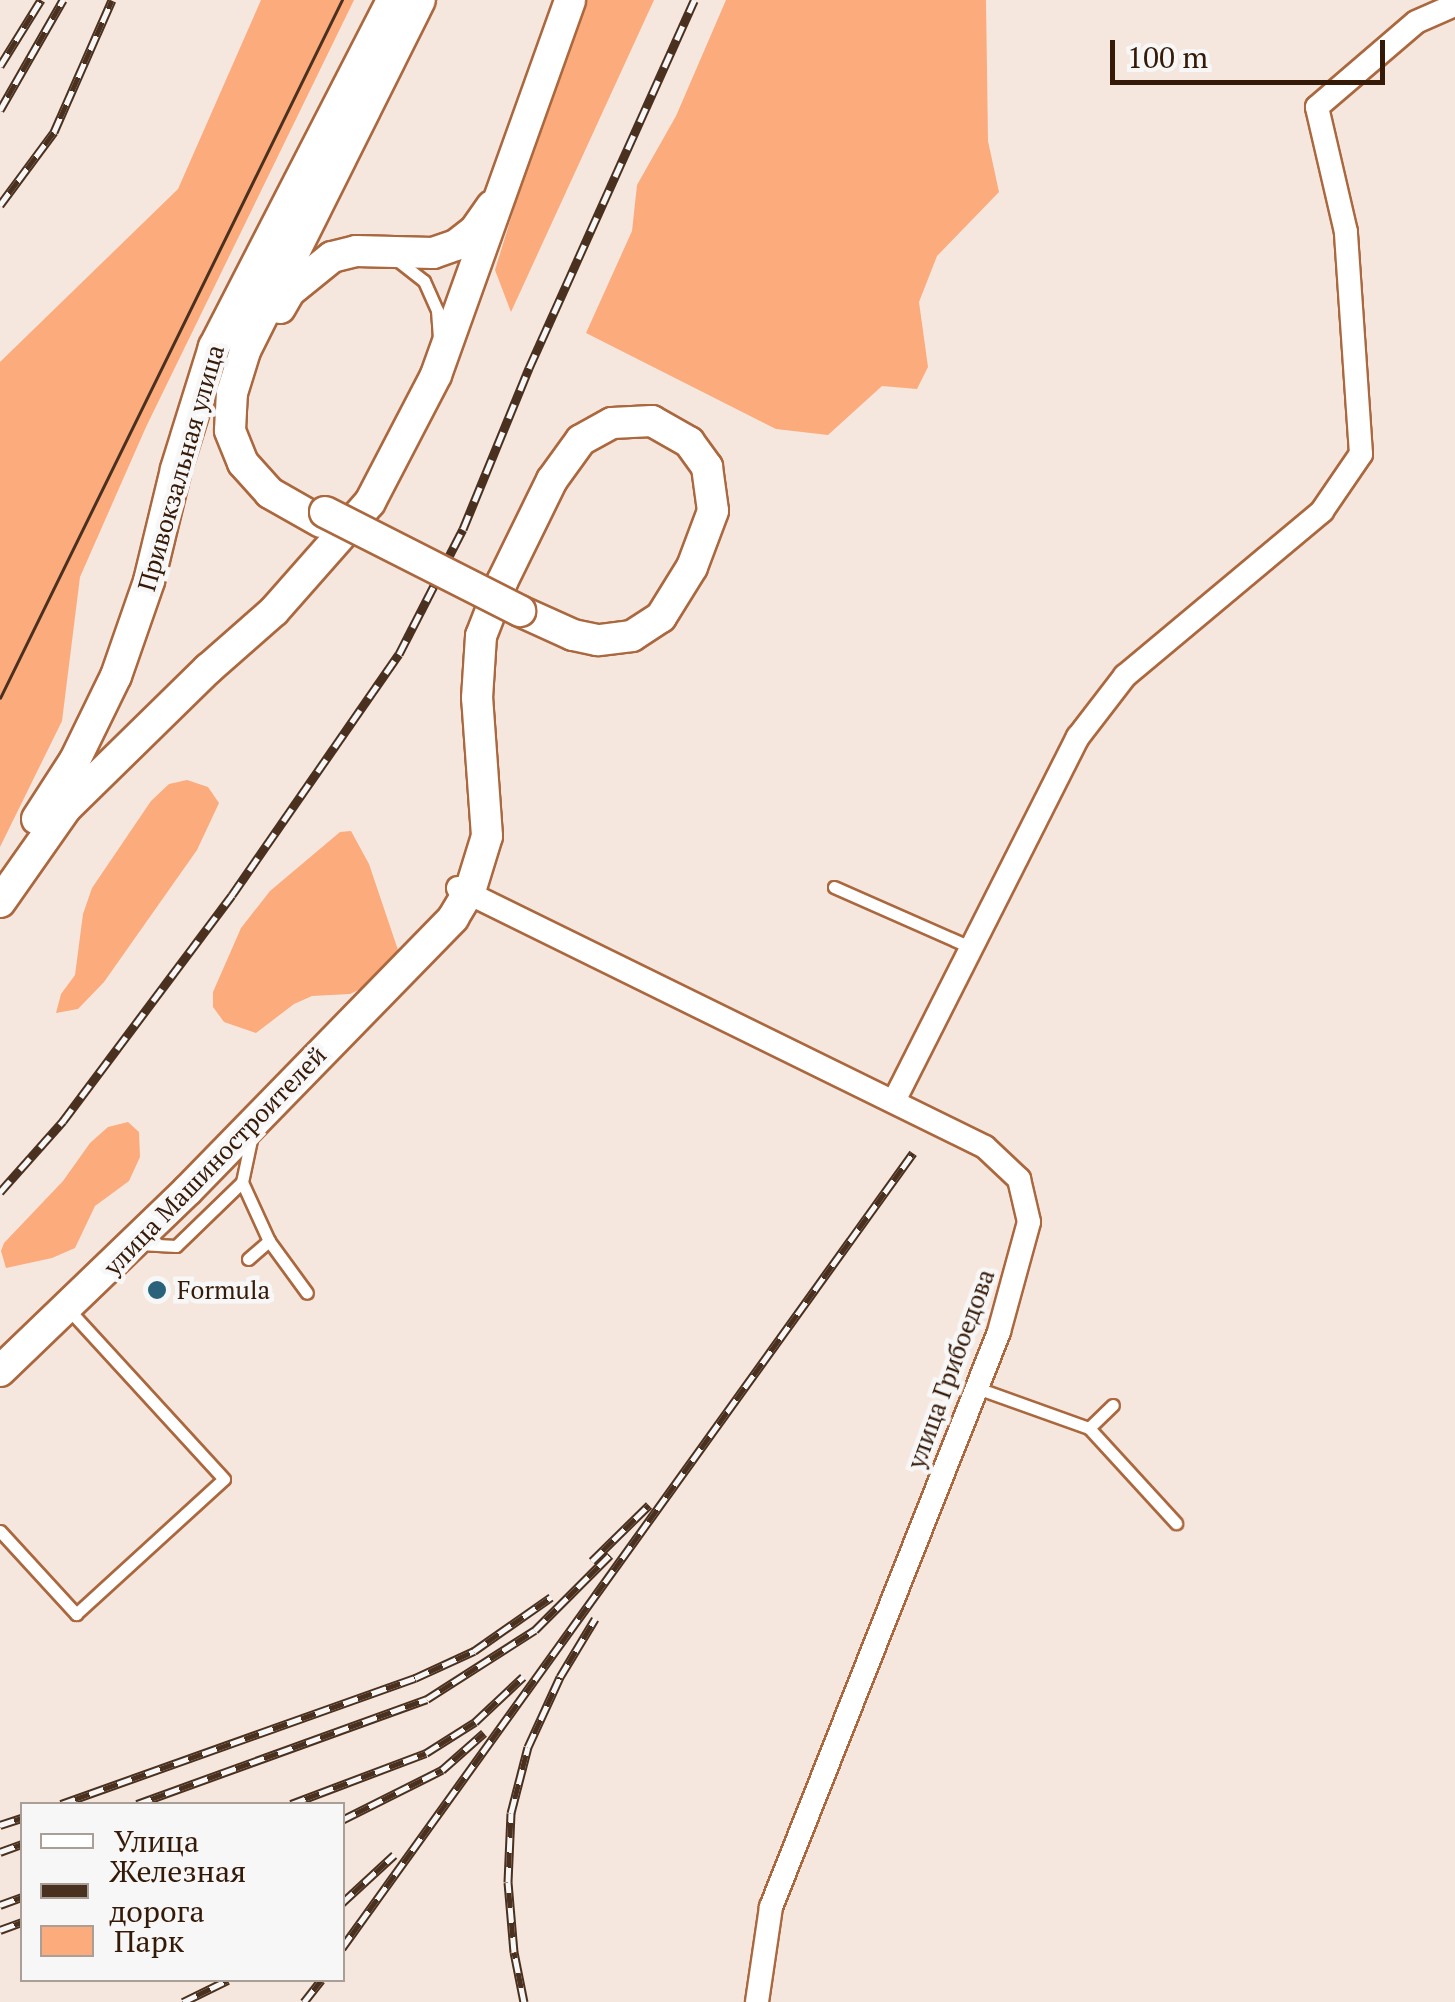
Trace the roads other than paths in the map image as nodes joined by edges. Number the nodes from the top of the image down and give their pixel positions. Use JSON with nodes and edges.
{"nodes":[{"id":1,"x":392,"y":0,"type":"edge"},
{"id":2,"x":420,"y":0,"type":"edge"},
{"id":3,"x":570,"y":0,"type":"edge"},
{"id":4,"x":1455,"y":5,"type":"edge"},
{"id":5,"x":513,"y":166,"type":"junction"},
{"id":6,"x":384,"y":253,"type":"junction"},
{"id":7,"x":436,"y":375,"type":"junction"},
{"id":8,"x":323,"y":517,"type":"junction"},
{"id":9,"x":0,"y":884,"type":"edge"},
{"id":10,"x":834,"y":887,"type":"dead end"},
{"id":11,"x":464,"y":890,"type":"junction"},
{"id":12,"x":0,"y":902,"type":"edge"},
{"id":13,"x":970,"y":947,"type":"junction"},
{"id":14,"x":894,"y":1100,"type":"junction"},
{"id":15,"x":254,"y":1124,"type":"junction"},
{"id":16,"x":242,"y":1182,"type":"junction"},
{"id":17,"x":269,"y":1242,"type":"junction"},
{"id":18,"x":135,"y":1244,"type":"junction"},
{"id":19,"x":248,"y":1259,"type":"dead end"},
{"id":20,"x":307,"y":1293,"type":"dead end"},
{"id":21,"x":68,"y":1309,"type":"junction"},
{"id":22,"x":0,"y":1371,"type":"edge"},
{"id":23,"x":978,"y":1388,"type":"junction"},
{"id":24,"x":1112,"y":1405,"type":"dead end"},
{"id":25,"x":1089,"y":1428,"type":"junction"},
{"id":26,"x":1176,"y":1522,"type":"dead end"},
{"id":27,"x":0,"y":1531,"type":"edge"},
{"id":28,"x":758,"y":2002,"type":"edge"}],
"edges":[{"from":1,"to":9,"type":"main road","name":"Привокзальная улица"},
{"from":2,"to":8,"type":"main road"},
{"from":3,"to":5,"type":"main road"},
{"from":4,"to":13,"type":"street"},
{"from":5,"to":6,"type":"main road"},
{"from":5,"to":7,"type":"main road"},
{"from":6,"to":7,"type":"lane"},
{"from":6,"to":8,"type":"main road"},
{"from":7,"to":12,"type":"main road"},
{"from":8,"to":11,"type":"main road","name":"улица Машиностроителей"},
{"from":10,"to":13,"type":"lane"},
{"from":11,"to":14,"type":"street","name":"улица Грибоедова"},
{"from":11,"to":15,"type":"main road","name":"улица Машиностроителей"},
{"from":13,"to":14,"type":"street"},
{"from":14,"to":23,"type":"street","name":"улица Грибоедова"},
{"from":15,"to":16,"type":"lane"},
{"from":15,"to":18,"type":"main road","name":"улица Машиностроителей"},
{"from":16,"to":17,"type":"lane"},
{"from":16,"to":18,"type":"lane"},
{"from":17,"to":19,"type":"lane"},
{"from":17,"to":20,"type":"lane"},
{"from":18,"to":21,"type":"main road","name":"улица Машиностроителей"},
{"from":21,"to":22,"type":"main road","name":"улица Машиностроителей"},
{"from":21,"to":27,"type":"lane"},
{"from":23,"to":25,"type":"lane"},
{"from":23,"to":28,"type":"street","name":"улица Грибоедова"},
{"from":24,"to":25,"type":"lane"},
{"from":25,"to":26,"type":"lane"}]}
